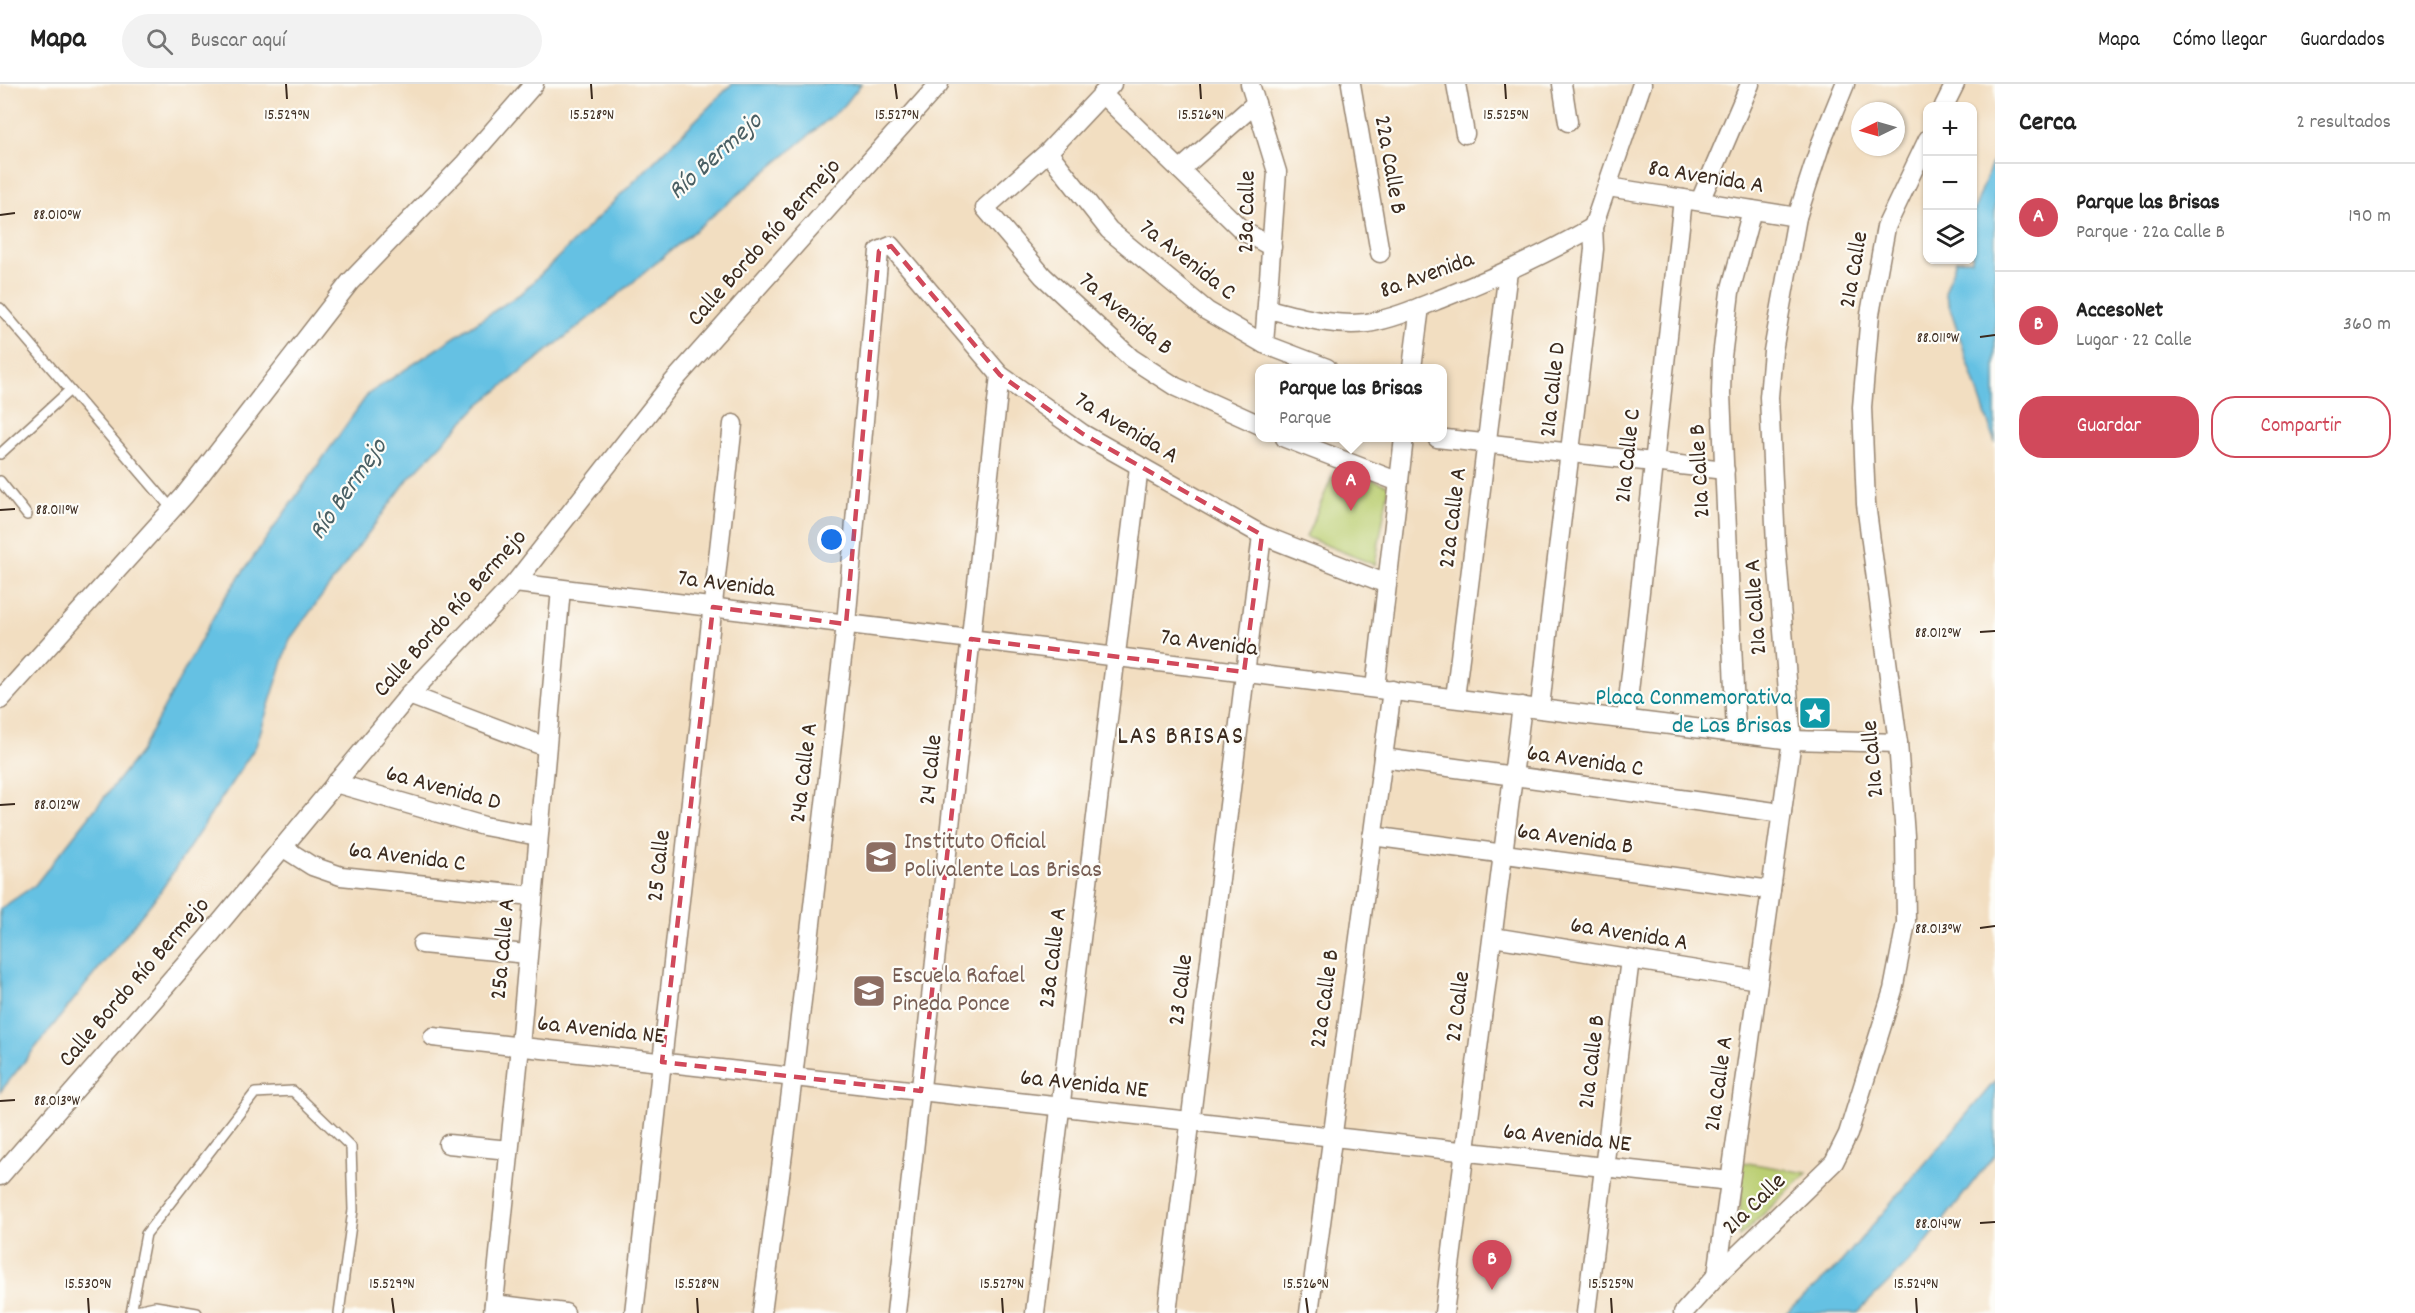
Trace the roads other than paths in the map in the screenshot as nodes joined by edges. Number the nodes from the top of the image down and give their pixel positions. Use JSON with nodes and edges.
{"nodes":[{"id":1,"x":534,"y":84,"type":"edge"},
{"id":2,"x":939,"y":84,"type":"edge"},
{"id":3,"x":1250,"y":84,"type":"edge"},
{"id":4,"x":1351,"y":84,"type":"edge"},
{"id":5,"x":1456,"y":84,"type":"edge"},
{"id":6,"x":1562,"y":84,"type":"edge"},
{"id":7,"x":1642,"y":84,"type":"edge"},
{"id":8,"x":1750,"y":84,"type":"edge"},
{"id":9,"x":1845,"y":84,"type":"edge"},
{"id":10,"x":1955,"y":84,"type":"edge"},
{"id":11,"x":1107,"y":89,"type":"edge"},
{"id":12,"x":1946,"y":102,"type":"edge"},
{"id":13,"x":1256,"y":103,"type":"junction"},
{"id":14,"x":1568,"y":122,"type":"dead end"},
{"id":15,"x":1465,"y":134,"type":"dead end"},
{"id":16,"x":1923,"y":149,"type":"edge"},
{"id":17,"x":1048,"y":152,"type":"junction"},
{"id":18,"x":1180,"y":170,"type":"junction"},
{"id":19,"x":1608,"y":187,"type":"junction"},
{"id":20,"x":1692,"y":200,"type":"junction"},
{"id":21,"x":1752,"y":210,"type":"junction"},
{"id":22,"x":1797,"y":217,"type":"junction"},
{"id":23,"x":1593,"y":227,"type":"junction"},
{"id":24,"x":891,"y":246,"type":"joint"},
{"id":25,"x":1272,"y":248,"type":"junction"},
{"id":26,"x":1380,"y":253,"type":"dead end"},
{"id":27,"x":1508,"y":271,"type":"junction"},
{"id":28,"x":1420,"y":307,"type":"junction"},
{"id":29,"x":0,"y":308,"type":"edge"},
{"id":30,"x":1268,"y":309,"type":"junction"},
{"id":31,"x":1264,"y":344,"type":"junction"},
{"id":32,"x":1314,"y":364,"type":"edge"},
{"id":33,"x":1413,"y":364,"type":"edge"},
{"id":34,"x":1000,"y":375,"type":"junction"},
{"id":35,"x":70,"y":390,"type":"junction"},
{"id":36,"x":733,"y":424,"type":"dead end"},
{"id":37,"x":1255,"y":424,"type":"edge"},
{"id":38,"x":1447,"y":439,"type":"edge"},
{"id":39,"x":1295,"y":442,"type":"edge"},
{"id":40,"x":1404,"y":442,"type":"edge"},
{"id":41,"x":1488,"y":443,"type":"junction"},
{"id":42,"x":1571,"y":453,"type":"junction"},
{"id":43,"x":0,"y":454,"type":"edge"},
{"id":44,"x":1652,"y":462,"type":"junction"},
{"id":45,"x":1138,"y":467,"type":"junction"},
{"id":46,"x":1725,"y":470,"type":"junction"},
{"id":47,"x":0,"y":481,"type":"edge"},
{"id":48,"x":1399,"y":482,"type":"junction"},
{"id":49,"x":172,"y":509,"type":"junction"},
{"id":50,"x":27,"y":515,"type":"dead end"},
{"id":51,"x":1262,"y":535,"type":"junction"},
{"id":52,"x":515,"y":583,"type":"junction"},
{"id":53,"x":1387,"y":584,"type":"junction"},
{"id":54,"x":561,"y":588,"type":"junction"},
{"id":55,"x":713,"y":607,"type":"junction"},
{"id":56,"x":846,"y":624,"type":"junction"},
{"id":57,"x":971,"y":639,"type":"junction"},
{"id":58,"x":1116,"y":657,"type":"junction"},
{"id":59,"x":1244,"y":672,"type":"junction"},
{"id":60,"x":1383,"y":689,"type":"junction"},
{"id":61,"x":409,"y":695,"type":"junction"},
{"id":62,"x":1455,"y":698,"type":"junction"},
{"id":63,"x":0,"y":700,"type":"edge"},
{"id":64,"x":1531,"y":707,"type":"junction"},
{"id":65,"x":1626,"y":719,"type":"junction"},
{"id":66,"x":1736,"y":733,"type":"junction"},
{"id":67,"x":1792,"y":740,"type":"junction"},
{"id":68,"x":1898,"y":743,"type":"junction"},
{"id":69,"x":546,"y":747,"type":"junction"},
{"id":70,"x":1383,"y":758,"type":"junction"},
{"id":71,"x":1513,"y":776,"type":"junction"},
{"id":72,"x":335,"y":783,"type":"junction"},
{"id":73,"x":1782,"y":813,"type":"junction"},
{"id":74,"x":538,"y":836,"type":"junction"},
{"id":75,"x":1372,"y":836,"type":"junction"},
{"id":76,"x":282,"y":847,"type":"junction"},
{"id":77,"x":1503,"y":855,"type":"junction"},
{"id":78,"x":1771,"y":890,"type":"junction"},
{"id":79,"x":532,"y":897,"type":"junction"},
{"id":80,"x":1493,"y":937,"type":"junction"},
{"id":81,"x":422,"y":944,"type":"dead end"},
{"id":82,"x":527,"y":954,"type":"junction"},
{"id":83,"x":1630,"y":959,"type":"junction"},
{"id":84,"x":1758,"y":980,"type":"junction"},
{"id":85,"x":433,"y":1037,"type":"dead end"},
{"id":86,"x":520,"y":1046,"type":"junction"},
{"id":87,"x":662,"y":1062,"type":"junction"},
{"id":88,"x":793,"y":1077,"type":"junction"},
{"id":89,"x":921,"y":1091,"type":"junction"},
{"id":90,"x":1060,"y":1106,"type":"junction"},
{"id":91,"x":1190,"y":1121,"type":"junction"},
{"id":92,"x":1332,"y":1137,"type":"junction"},
{"id":93,"x":448,"y":1144,"type":"dead end"},
{"id":94,"x":509,"y":1150,"type":"junction"},
{"id":95,"x":1465,"y":1151,"type":"junction"},
{"id":96,"x":1604,"y":1167,"type":"junction"},
{"id":97,"x":0,"y":1176,"type":"edge"},
{"id":98,"x":1730,"y":1181,"type":"junction"},
{"id":99,"x":1717,"y":1275,"type":"junction"},
{"id":100,"x":494,"y":1309,"type":"edge"},
{"id":101,"x":131,"y":1312,"type":"edge"},
{"id":102,"x":197,"y":1313,"type":"edge"},
{"id":103,"x":339,"y":1313,"type":"edge"},
{"id":104,"x":565,"y":1313,"type":"edge"},
{"id":105,"x":634,"y":1313,"type":"edge"},
{"id":106,"x":762,"y":1313,"type":"edge"},
{"id":107,"x":896,"y":1313,"type":"edge"},
{"id":108,"x":1035,"y":1313,"type":"edge"},
{"id":109,"x":1167,"y":1313,"type":"edge"},
{"id":110,"x":1309,"y":1313,"type":"edge"},
{"id":111,"x":1444,"y":1313,"type":"edge"},
{"id":112,"x":1586,"y":1313,"type":"edge"},
{"id":113,"x":1683,"y":1313,"type":"edge"}],
"edges":[{"from":1,"to":49,"type":"street"},
{"from":2,"to":52,"type":"street","name":"Calle Bordo Río Bermejo"},
{"from":3,"to":13,"type":"street","name":"23a Calle"},
{"from":4,"to":26,"type":"street","name":"22a Calle B"},
{"from":5,"to":15,"type":"street"},
{"from":6,"to":14,"type":"street"},
{"from":7,"to":19,"type":"street","name":"21a Calle D"},
{"from":8,"to":20,"type":"street","name":"21a Calle C"},
{"from":9,"to":22,"type":"street","name":"21a Calle A"},
{"from":10,"to":12,"type":"street"},
{"from":11,"to":17,"type":"street"},
{"from":11,"to":18,"type":"street"},
{"from":13,"to":18,"type":"street"},
{"from":13,"to":25,"type":"street","name":"23a Calle"},
{"from":16,"to":68,"type":"street","name":"21a Calle"},
{"from":17,"to":31,"type":"street","name":"7a Avenida C"},
{"from":17,"to":37,"type":"street","name":"7a Avenida B"},
{"from":18,"to":25,"type":"street"},
{"from":19,"to":20,"type":"street","name":"8a Avenida A"},
{"from":19,"to":23,"type":"street","name":"21a Calle D"},
{"from":20,"to":21,"type":"street","name":"8a Avenida A"},
{"from":20,"to":44,"type":"street","name":"21a Calle C"},
{"from":21,"to":22,"type":"street","name":"8a Avenida A"},
{"from":21,"to":46,"type":"street","name":"21a Calle B"},
{"from":22,"to":67,"type":"street","name":"21a Calle A"},
{"from":23,"to":27,"type":"street","name":"8a Avenida"},
{"from":23,"to":42,"type":"street","name":"21a Calle D"},
{"from":24,"to":34,"type":"street","name":"7a Avenida A"},
{"from":24,"to":56,"type":"street","name":"24a Calle A"},
{"from":25,"to":30,"type":"street","name":"23a Calle"},
{"from":27,"to":28,"type":"street","name":"8a Avenida"},
{"from":27,"to":41,"type":"street","name":"22a Calle A"},
{"from":28,"to":30,"type":"street","name":"8a Avenida"},
{"from":28,"to":33,"type":"street"},
{"from":29,"to":35,"type":"lane"},
{"from":30,"to":31,"type":"street","name":"23a Calle"},
{"from":31,"to":32,"type":"street","name":"7a Avenida C"},
{"from":34,"to":45,"type":"street","name":"7a Avenida A"},
{"from":34,"to":57,"type":"street","name":"24 Calle"},
{"from":35,"to":43,"type":"lane"},
{"from":35,"to":49,"type":"lane"},
{"from":36,"to":55,"type":"street","name":"25 Calle"},
{"from":38,"to":41,"type":"street"},
{"from":39,"to":48,"type":"street"},
{"from":40,"to":48,"type":"street","name":"22a Calle B"},
{"from":41,"to":42,"type":"street"},
{"from":41,"to":62,"type":"street","name":"22a Calle A"},
{"from":42,"to":44,"type":"street"},
{"from":42,"to":64,"type":"street","name":"21a Calle D"},
{"from":44,"to":46,"type":"street"},
{"from":44,"to":65,"type":"street","name":"21a Calle C"},
{"from":45,"to":51,"type":"street","name":"7a Avenida A"},
{"from":45,"to":58,"type":"street","name":"23a Calle A"},
{"from":46,"to":66,"type":"street","name":"21a Calle B"},
{"from":47,"to":50,"type":"lane"},
{"from":48,"to":53,"type":"street","name":"22a Calle B"},
{"from":49,"to":63,"type":"street"},
{"from":51,"to":53,"type":"street","name":"7a Avenida A"},
{"from":51,"to":59,"type":"street","name":"23 Calle"},
{"from":52,"to":54,"type":"street","name":"7a Avenida"},
{"from":52,"to":61,"type":"street","name":"Calle Bordo Río Bermejo"},
{"from":53,"to":60,"type":"street","name":"22a Calle B"},
{"from":54,"to":55,"type":"street","name":"7a Avenida"},
{"from":54,"to":69,"type":"street","name":"25a Calle A"},
{"from":55,"to":56,"type":"street","name":"7a Avenida"},
{"from":55,"to":87,"type":"street","name":"25 Calle"},
{"from":56,"to":57,"type":"street","name":"7a Avenida"},
{"from":56,"to":88,"type":"street","name":"24a Calle A"},
{"from":57,"to":58,"type":"street","name":"7a Avenida"},
{"from":57,"to":89,"type":"street","name":"24 Calle"},
{"from":58,"to":59,"type":"street","name":"7a Avenida"},
{"from":58,"to":90,"type":"street","name":"23a Calle A"},
{"from":59,"to":60,"type":"street","name":"7a Avenida"},
{"from":59,"to":91,"type":"street","name":"23 Calle"},
{"from":60,"to":62,"type":"street","name":"7a Avenida"},
{"from":60,"to":70,"type":"street","name":"22a Calle B"},
{"from":61,"to":69,"type":"street"},
{"from":61,"to":72,"type":"street","name":"Calle Bordo Río Bermejo"},
{"from":62,"to":64,"type":"street","name":"7a Avenida"},
{"from":64,"to":65,"type":"street","name":"7a Avenida"},
{"from":64,"to":71,"type":"street","name":"22 Calle"},
{"from":65,"to":66,"type":"street","name":"7a Avenida"},
{"from":66,"to":67,"type":"street","name":"7a Avenida"},
{"from":67,"to":68,"type":"street","name":"7a Avenida"},
{"from":67,"to":73,"type":"street","name":"21a Calle A"},
{"from":68,"to":99,"type":"street","name":"21a Calle"},
{"from":69,"to":74,"type":"street","name":"25a Calle A"},
{"from":70,"to":71,"type":"street","name":"6a Avenida C"},
{"from":70,"to":75,"type":"street","name":"22a Calle B"},
{"from":71,"to":73,"type":"street","name":"6a Avenida C"},
{"from":71,"to":77,"type":"street","name":"22 Calle"},
{"from":72,"to":74,"type":"street","name":"6a Avenida D"},
{"from":72,"to":76,"type":"street","name":"Calle Bordo Río Bermejo"},
{"from":73,"to":78,"type":"street","name":"21a Calle A"},
{"from":74,"to":79,"type":"street","name":"25a Calle A"},
{"from":75,"to":77,"type":"street","name":"6a Avenida B"},
{"from":75,"to":92,"type":"street","name":"22a Calle B"},
{"from":76,"to":79,"type":"street","name":"6a Avenida C"},
{"from":76,"to":97,"type":"street","name":"Calle Bordo Río Bermejo"},
{"from":77,"to":78,"type":"street","name":"6a Avenida B"},
{"from":77,"to":80,"type":"street","name":"22 Calle"},
{"from":78,"to":84,"type":"street","name":"21a Calle A"},
{"from":79,"to":82,"type":"street","name":"25a Calle A"},
{"from":80,"to":83,"type":"street","name":"6a Avenida A"},
{"from":80,"to":95,"type":"street","name":"22 Calle"},
{"from":81,"to":82,"type":"street"},
{"from":82,"to":86,"type":"street","name":"25a Calle A"},
{"from":83,"to":84,"type":"street","name":"6a Avenida A"},
{"from":83,"to":96,"type":"street","name":"21a Calle B"},
{"from":84,"to":98,"type":"street","name":"21a Calle A"},
{"from":85,"to":86,"type":"street","name":"6a Avenida NE"},
{"from":86,"to":87,"type":"street","name":"6a Avenida NE"},
{"from":86,"to":94,"type":"street","name":"25a Calle A"},
{"from":87,"to":88,"type":"street","name":"6a Avenida NE"},
{"from":87,"to":105,"type":"street","name":"25 Calle"},
{"from":88,"to":89,"type":"street","name":"6a Avenida NE"},
{"from":88,"to":106,"type":"street","name":"24a Calle A"},
{"from":89,"to":90,"type":"street","name":"6a Avenida NE"},
{"from":89,"to":107,"type":"street","name":"24 Calle"},
{"from":90,"to":91,"type":"street","name":"6a Avenida NE"},
{"from":90,"to":108,"type":"street","name":"23a Calle A"},
{"from":91,"to":92,"type":"street","name":"6a Avenida NE"},
{"from":91,"to":109,"type":"street","name":"23 Calle"},
{"from":92,"to":95,"type":"street","name":"6a Avenida NE"},
{"from":92,"to":110,"type":"street","name":"22a Calle B"},
{"from":93,"to":94,"type":"street"},
{"from":94,"to":100,"type":"street","name":"25a Calle A"},
{"from":95,"to":96,"type":"street","name":"6a Avenida NE"},
{"from":95,"to":111,"type":"street","name":"22 Calle"},
{"from":96,"to":98,"type":"street","name":"6a Avenida NE"},
{"from":96,"to":112,"type":"street","name":"21a Calle B"},
{"from":98,"to":99,"type":"street","name":"21a Calle A"},
{"from":99,"to":113,"type":"street","name":"21a Calle"},
{"from":100,"to":104,"type":"street"},
{"from":101,"to":102,"type":"lane"},
{"from":101,"to":103,"type":"lane"}]}
